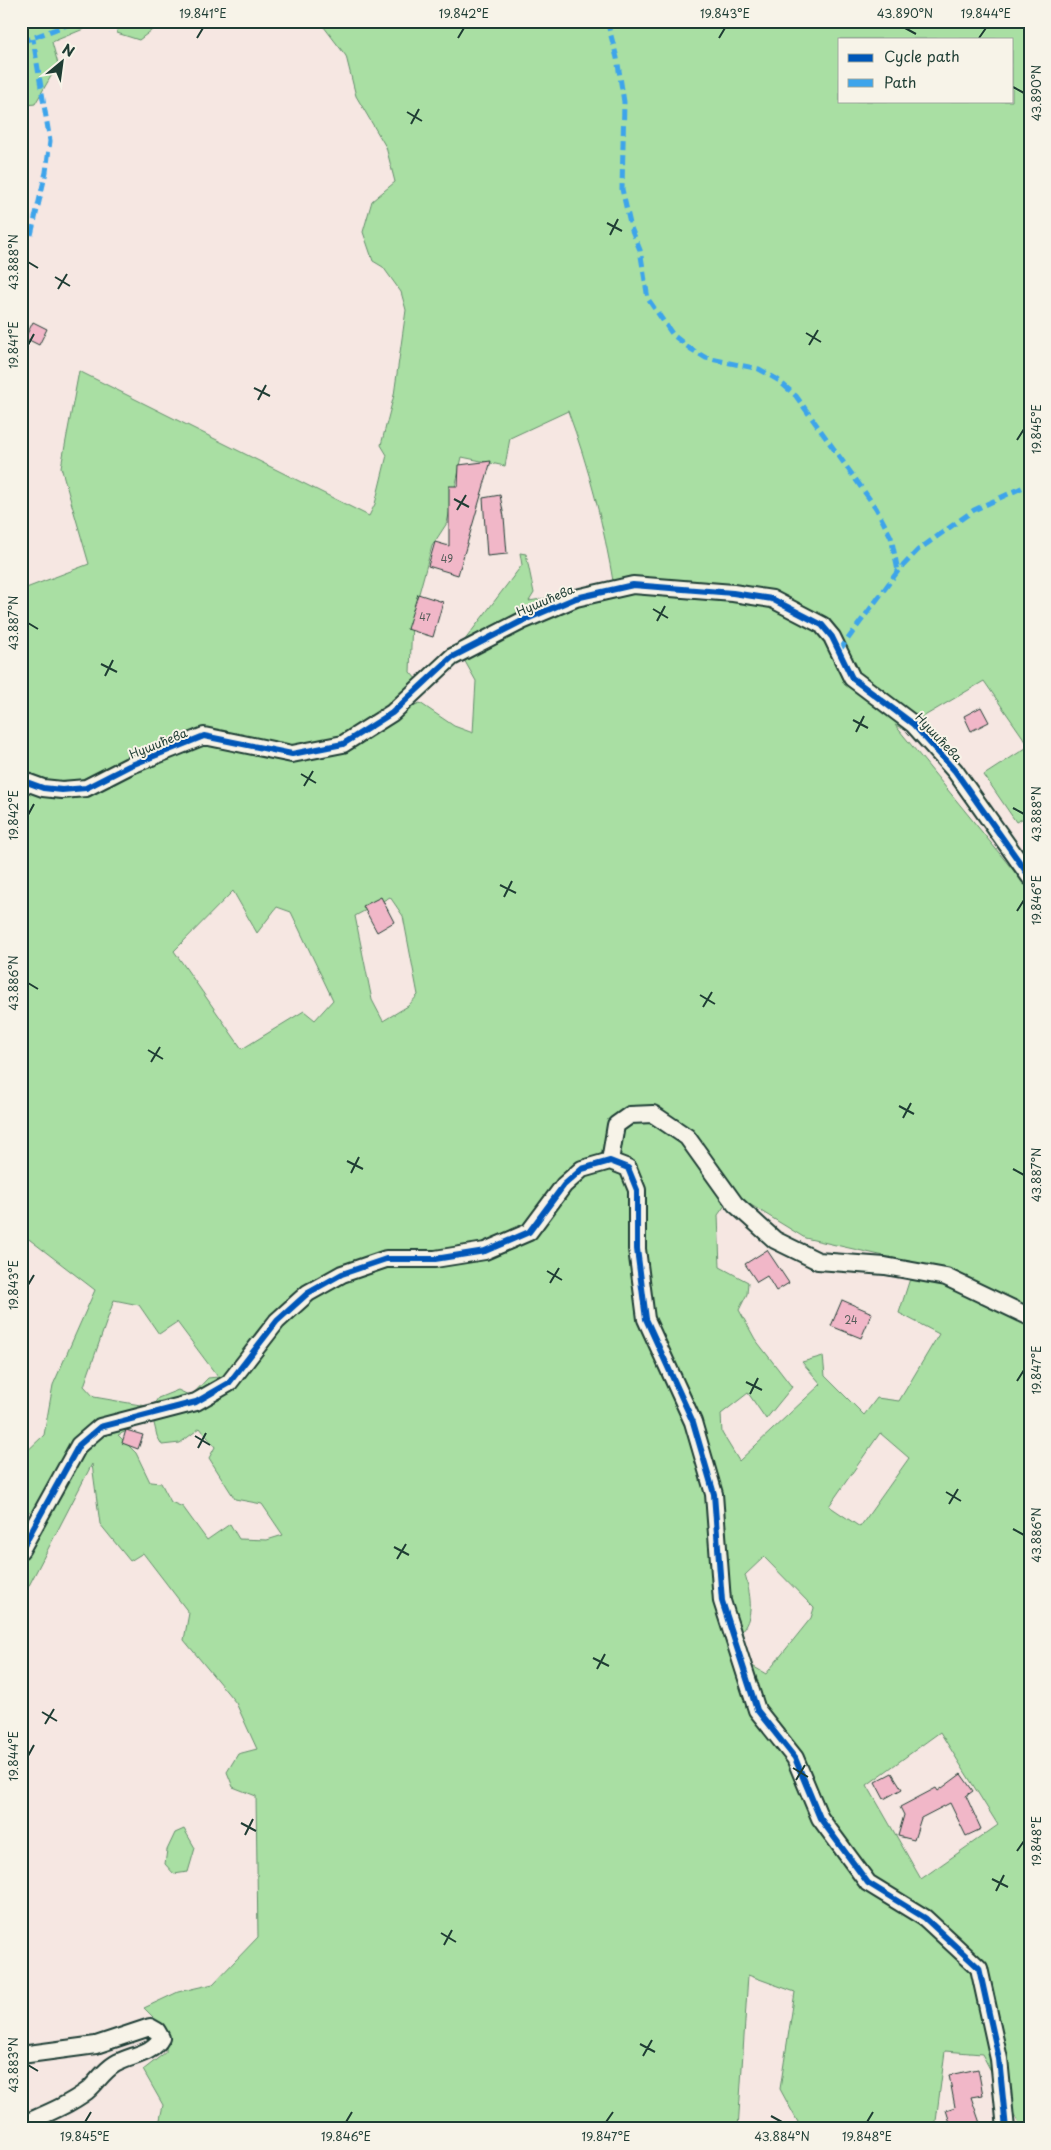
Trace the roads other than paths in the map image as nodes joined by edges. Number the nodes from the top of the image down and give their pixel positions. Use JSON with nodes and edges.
{"nodes":[{"id":1,"x":21,"y":780,"type":"edge"},
{"id":2,"x":1030,"y":877,"type":"edge"},
{"id":3,"x":610,"y":1161,"type":"junction"},
{"id":4,"x":1030,"y":1317,"type":"edge"},
{"id":5,"x":21,"y":1550,"type":"edge"},
{"id":6,"x":21,"y":2055,"type":"edge"},
{"id":7,"x":21,"y":2125,"type":"edge"},
{"id":8,"x":1006,"y":2129,"type":"edge"}],
"edges":[{"from":1,"to":2,"type":"street","name":"Нушићева"},
{"from":3,"to":4,"type":"street"},
{"from":3,"to":5,"type":"street"},
{"from":3,"to":8,"type":"street"},
{"from":6,"to":7,"type":"street"}]}
